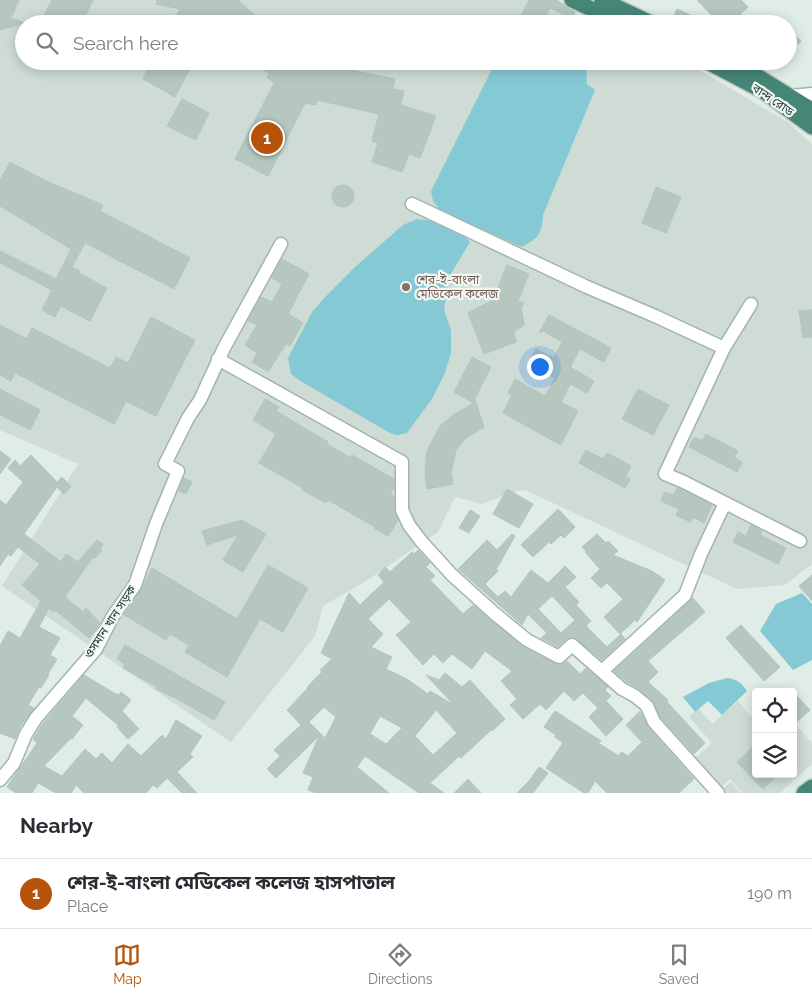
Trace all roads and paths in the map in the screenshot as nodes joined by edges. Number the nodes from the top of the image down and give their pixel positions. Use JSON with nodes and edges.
{"nodes":[{"id":1,"x":572,"y":0,"type":"edge"},
{"id":2,"x":594,"y":2,"type":"edge"},
{"id":3,"x":612,"y":15,"type":"edge"},
{"id":4,"x":629,"y":15,"type":"edge"},
{"id":5,"x":723,"y":70,"type":"edge"},
{"id":6,"x":748,"y":70,"type":"edge"},
{"id":7,"x":812,"y":94,"type":"edge"},
{"id":8,"x":790,"y":96,"type":"junction"},
{"id":9,"x":812,"y":110,"type":"edge"},
{"id":10,"x":812,"y":127,"type":"edge"},
{"id":11,"x":412,"y":204,"type":"dead end"},
{"id":12,"x":282,"y":244,"type":"dead end"},
{"id":13,"x":751,"y":304,"type":"dead end"},
{"id":14,"x":724,"y":348,"type":"junction"},
{"id":15,"x":218,"y":359,"type":"junction"},
{"id":16,"x":725,"y":503,"type":"junction"},
{"id":17,"x":800,"y":541,"type":"dead end"},
{"id":18,"x":602,"y":671,"type":"junction"},
{"id":19,"x":0,"y":780,"type":"edge"},
{"id":20,"x":812,"y":787,"type":"edge"},
{"id":21,"x":718,"y":793,"type":"edge"},
{"id":22,"x":804,"y":793,"type":"edge"}],
"edges":[{"from":1,"to":2,"type":"highway"},
{"from":2,"to":3,"type":"highway"},
{"from":2,"to":4,"type":"highway"},
{"from":5,"to":10,"type":"highway","name":"বান্দ রোড"},
{"from":6,"to":8,"type":"highway","name":"বান্দ রোড"},
{"from":7,"to":8,"type":"street"},
{"from":8,"to":9,"type":"highway","name":"বান্দ রোড"},
{"from":11,"to":14,"type":"street"},
{"from":12,"to":15,"type":"street"},
{"from":13,"to":14,"type":"street"},
{"from":14,"to":16,"type":"street"},
{"from":15,"to":18,"type":"street"},
{"from":15,"to":19,"type":"street","name":"ওসমান খান সড়ক"},
{"from":16,"to":17,"type":"street"},
{"from":16,"to":18,"type":"street"},
{"from":18,"to":21,"type":"street"},
{"from":20,"to":22,"type":"highway"}]}
